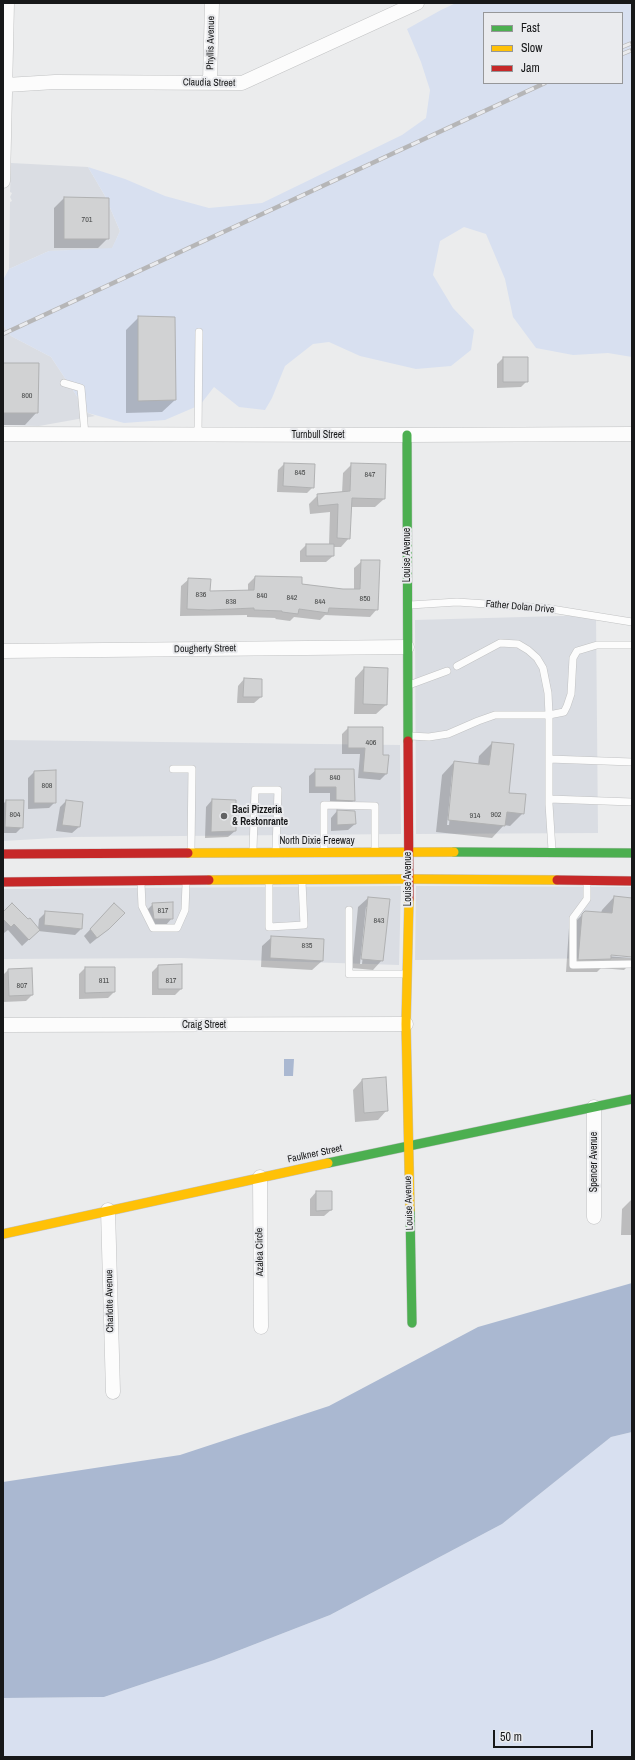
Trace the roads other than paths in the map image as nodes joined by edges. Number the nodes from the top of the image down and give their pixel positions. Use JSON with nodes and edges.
{"nodes":[{"id":1,"x":7,"y":3,"type":"edge"},
{"id":2,"x":212,"y":3,"type":"edge"},
{"id":3,"x":415,"y":4,"type":"edge"},
{"id":4,"x":210,"y":82,"type":"junction"},
{"id":5,"x":6,"y":85,"type":"junction"},
{"id":6,"x":3,"y":180,"type":"edge"},
{"id":7,"x":199,"y":332,"type":"dead end"},
{"id":8,"x":64,"y":383,"type":"dead end"},
{"id":9,"x":3,"y":434,"type":"edge"},
{"id":10,"x":85,"y":434,"type":"junction"},
{"id":11,"x":632,"y":434,"type":"edge"},
{"id":12,"x":198,"y":435,"type":"junction"},
{"id":13,"x":407,"y":435,"type":"junction"},
{"id":14,"x":407,"y":605,"type":"junction"},
{"id":15,"x":632,"y":622,"type":"edge"},
{"id":16,"x":632,"y":645,"type":"edge"},
{"id":17,"x":407,"y":647,"type":"junction"},
{"id":18,"x":3,"y":650,"type":"edge"},
{"id":19,"x":457,"y":666,"type":"dead end"},
{"id":20,"x":447,"y":671,"type":"dead end"},
{"id":21,"x":407,"y":686,"type":"junction"},
{"id":22,"x":549,"y":715,"type":"junction"},
{"id":23,"x":408,"y":736,"type":"junction"},
{"id":24,"x":549,"y":759,"type":"junction"},
{"id":25,"x":632,"y":762,"type":"edge"},
{"id":26,"x":173,"y":769,"type":"dead end"},
{"id":27,"x":549,"y":799,"type":"junction"},
{"id":28,"x":632,"y":802,"type":"edge"},
{"id":29,"x":276,"y":852,"type":"junction"},
{"id":30,"x":324,"y":852,"type":"junction"},
{"id":31,"x":375,"y":852,"type":"junction"},
{"id":32,"x":408,"y":852,"type":"junction"},
{"id":33,"x":191,"y":853,"type":"junction"},
{"id":34,"x":253,"y":853,"type":"junction"},
{"id":35,"x":552,"y":853,"type":"junction"},
{"id":36,"x":632,"y":853,"type":"edge"},
{"id":37,"x":3,"y":854,"type":"edge"},
{"id":38,"x":409,"y":879,"type":"junction"},
{"id":39,"x":269,"y":880,"type":"junction"},
{"id":40,"x":302,"y":880,"type":"junction"},
{"id":41,"x":587,"y":880,"type":"junction"},
{"id":42,"x":141,"y":881,"type":"junction"},
{"id":43,"x":186,"y":881,"type":"junction"},
{"id":44,"x":632,"y":881,"type":"edge"},
{"id":45,"x":3,"y":882,"type":"edge"},
{"id":46,"x":349,"y":910,"type":"dead end"},
{"id":47,"x":632,"y":964,"type":"edge"},
{"id":48,"x":407,"y":974,"type":"junction"},
{"id":49,"x":406,"y":1024,"type":"junction"},
{"id":50,"x":3,"y":1025,"type":"edge"},
{"id":51,"x":632,"y":1100,"type":"edge"},
{"id":52,"x":594,"y":1107,"type":"junction"},
{"id":53,"x":407,"y":1146,"type":"junction"},
{"id":54,"x":260,"y":1177,"type":"junction"},
{"id":55,"x":108,"y":1210,"type":"junction"},
{"id":56,"x":594,"y":1217,"type":"dead end"},
{"id":57,"x":3,"y":1234,"type":"edge"},
{"id":58,"x":412,"y":1323,"type":"dead end"},
{"id":59,"x":261,"y":1327,"type":"dead end"},
{"id":60,"x":113,"y":1392,"type":"dead end"}],
"edges":[{"from":1,"to":5,"type":"street"},
{"from":2,"to":4,"type":"street","name":"Phyllis Avenue"},
{"from":3,"to":4,"type":"street","name":"Claudia Street"},
{"from":4,"to":5,"type":"street","name":"Claudia Street"},
{"from":5,"to":6,"type":"street"},
{"from":7,"to":12,"type":"lane"},
{"from":8,"to":10,"type":"lane"},
{"from":9,"to":10,"type":"street","name":"Turnbull Street"},
{"from":10,"to":12,"type":"street","name":"Turnbull Street"},
{"from":11,"to":13,"type":"street","name":"Turnbull Street"},
{"from":12,"to":13,"type":"street","name":"Turnbull Street"},
{"from":13,"to":14,"type":"street","name":"Louise Avenue"},
{"from":14,"to":15,"type":"lane","name":"Father Dolan Drive"},
{"from":14,"to":17,"type":"street","name":"Louise Avenue"},
{"from":16,"to":22,"type":"lane"},
{"from":17,"to":18,"type":"street","name":"Dougherty Street"},
{"from":17,"to":21,"type":"street","name":"Louise Avenue"},
{"from":19,"to":22,"type":"lane"},
{"from":20,"to":21,"type":"lane"},
{"from":21,"to":23,"type":"street","name":"Louise Avenue"},
{"from":22,"to":23,"type":"lane"},
{"from":22,"to":24,"type":"lane"},
{"from":23,"to":32,"type":"street","name":"Louise Avenue"},
{"from":24,"to":25,"type":"lane"},
{"from":24,"to":27,"type":"lane"},
{"from":26,"to":33,"type":"lane"},
{"from":27,"to":28,"type":"lane"},
{"from":27,"to":35,"type":"lane"},
{"from":29,"to":30,"type":"street","name":"North Dixie Freeway"},
{"from":29,"to":34,"type":"street","name":"North Dixie Freeway"},
{"from":29,"to":34,"type":"lane"},
{"from":30,"to":31,"type":"street","name":"North Dixie Freeway"},
{"from":30,"to":31,"type":"lane"},
{"from":31,"to":32,"type":"street","name":"North Dixie Freeway"},
{"from":32,"to":35,"type":"street","name":"North Dixie Freeway"},
{"from":32,"to":38,"type":"street","name":"Louise Avenue"},
{"from":33,"to":34,"type":"street","name":"North Dixie Freeway"},
{"from":33,"to":37,"type":"street","name":"North Dixie Freeway"},
{"from":35,"to":36,"type":"street","name":"North Dixie Freeway"},
{"from":38,"to":40,"type":"street"},
{"from":38,"to":41,"type":"street"},
{"from":38,"to":48,"type":"street","name":"Louise Avenue"},
{"from":39,"to":40,"type":"street"},
{"from":39,"to":40,"type":"lane"},
{"from":39,"to":43,"type":"street"},
{"from":41,"to":44,"type":"street"},
{"from":41,"to":47,"type":"lane"},
{"from":42,"to":43,"type":"street"},
{"from":42,"to":43,"type":"lane"},
{"from":42,"to":45,"type":"street"},
{"from":46,"to":48,"type":"lane"},
{"from":48,"to":49,"type":"street","name":"Louise Avenue"},
{"from":49,"to":50,"type":"street","name":"Craig Street"},
{"from":49,"to":53,"type":"street","name":"Louise Avenue"},
{"from":51,"to":52,"type":"street","name":"Faulkner Street"},
{"from":52,"to":53,"type":"street","name":"Faulkner Street"},
{"from":52,"to":56,"type":"street","name":"Spencer Avenue"},
{"from":53,"to":54,"type":"street","name":"Faulkner Street"},
{"from":53,"to":58,"type":"street","name":"Louise Avenue"},
{"from":54,"to":55,"type":"street","name":"Faulkner Street"},
{"from":54,"to":59,"type":"street","name":"Azalea Circle"},
{"from":55,"to":57,"type":"street","name":"Faulkner Street"},
{"from":55,"to":60,"type":"street","name":"Charlotte Avenue"}]}
